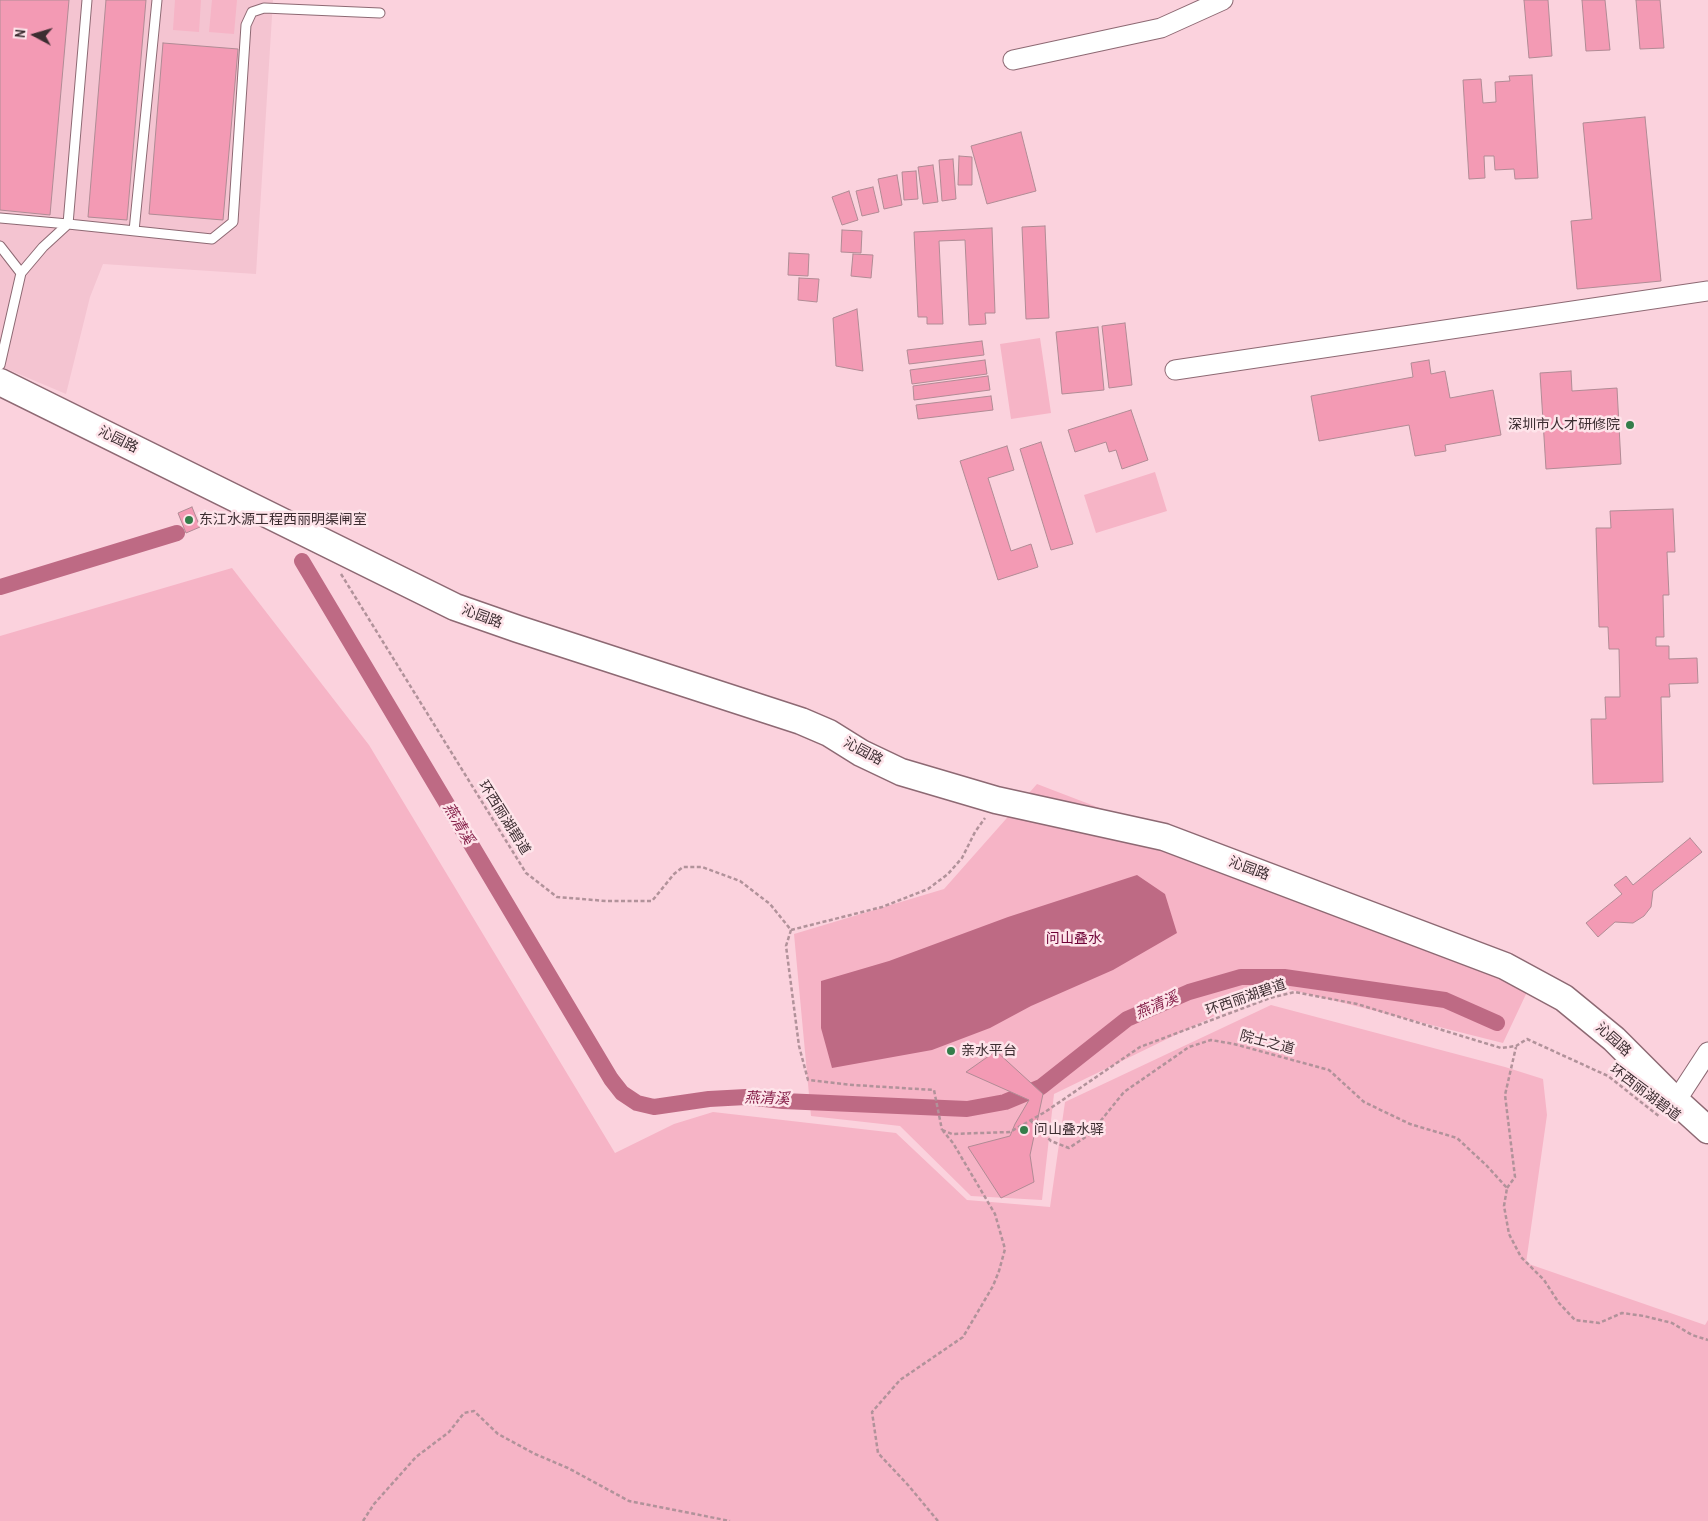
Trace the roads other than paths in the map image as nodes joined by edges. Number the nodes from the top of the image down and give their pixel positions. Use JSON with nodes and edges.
{"nodes":[{"id":1,"x":87,"y":0,"type":"edge"},
{"id":2,"x":157,"y":0,"type":"edge"},
{"id":3,"x":1223,"y":0,"type":"edge"},
{"id":4,"x":380,"y":13,"type":"dead end"},
{"id":5,"x":1013,"y":60,"type":"dead end"},
{"id":6,"x":0,"y":218,"type":"edge"},
{"id":7,"x":68,"y":224,"type":"junction"},
{"id":8,"x":134,"y":231,"type":"junction"},
{"id":9,"x":0,"y":246,"type":"edge"},
{"id":10,"x":21,"y":273,"type":"junction"},
{"id":11,"x":1708,"y":291,"type":"edge"},
{"id":12,"x":0,"y":365,"type":"edge"},
{"id":13,"x":1175,"y":370,"type":"dead end"},
{"id":14,"x":0,"y":382,"type":"edge"},
{"id":15,"x":1708,"y":1052,"type":"edge"},
{"id":16,"x":1669,"y":1110,"type":"junction"},
{"id":17,"x":1708,"y":1130,"type":"edge"}],
"edges":[{"from":1,"to":7,"type":"lane"},
{"from":2,"to":8,"type":"lane"},
{"from":3,"to":5,"type":"street"},
{"from":4,"to":8,"type":"lane"},
{"from":6,"to":7,"type":"lane"},
{"from":7,"to":8,"type":"lane"},
{"from":7,"to":10,"type":"lane"},
{"from":9,"to":10,"type":"lane"},
{"from":10,"to":12,"type":"lane"},
{"from":11,"to":13,"type":"street"},
{"from":14,"to":16,"type":"street","name":"沁园路"},
{"from":15,"to":16,"type":"street"},
{"from":16,"to":17,"type":"street","name":"沁园路"}]}
